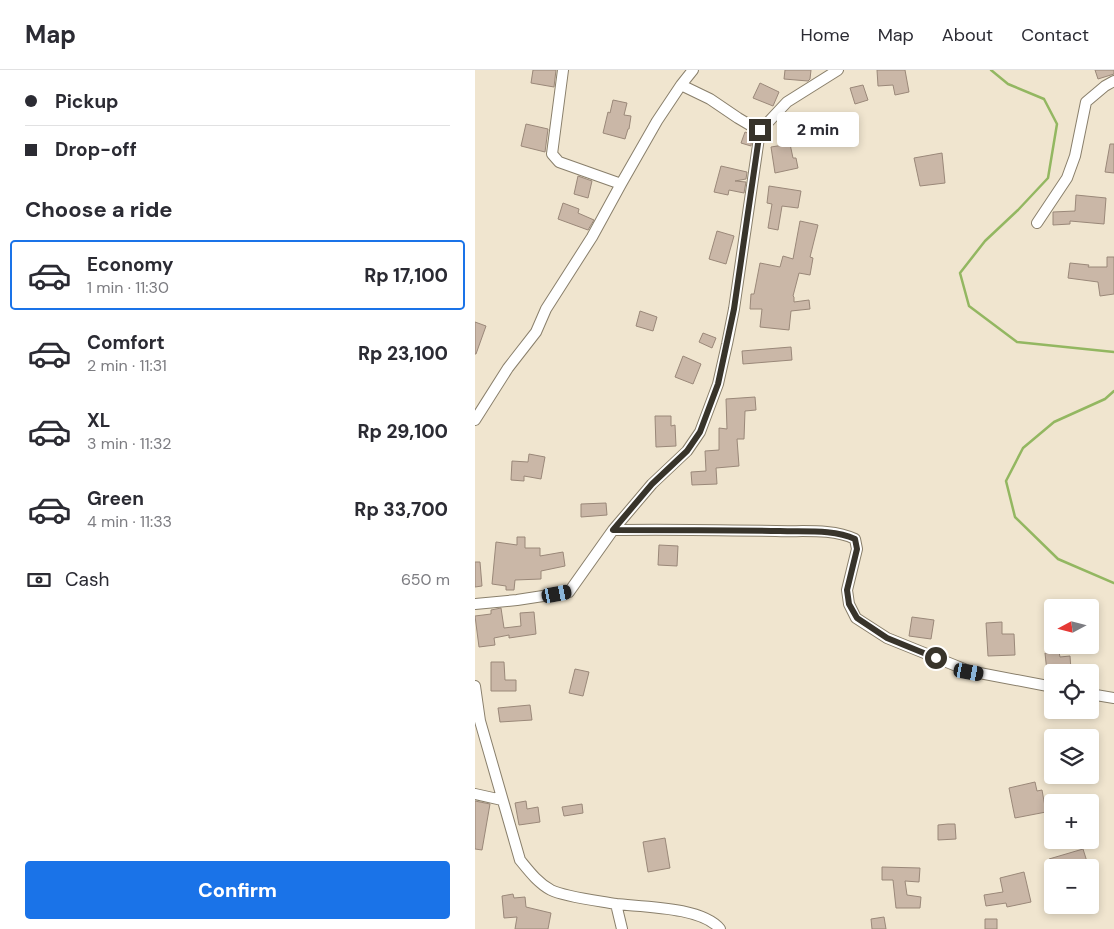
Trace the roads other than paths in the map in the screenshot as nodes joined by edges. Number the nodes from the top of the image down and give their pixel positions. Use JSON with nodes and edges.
{"nodes":[{"id":1,"x":563,"y":70,"type":"edge"},
{"id":2,"x":693,"y":70,"type":"edge"},
{"id":3,"x":837,"y":70,"type":"edge"},
{"id":4,"x":1114,"y":81,"type":"edge"},
{"id":5,"x":681,"y":86,"type":"junction"},
{"id":6,"x":760,"y":130,"type":"junction"},
{"id":7,"x":621,"y":184,"type":"junction"},
{"id":8,"x":1037,"y":223,"type":"dead end"},
{"id":9,"x":475,"y":420,"type":"edge"},
{"id":10,"x":613,"y":530,"type":"junction"},
{"id":11,"x":475,"y":604,"type":"edge"},
{"id":12,"x":1044,"y":685,"type":"edge"},
{"id":13,"x":475,"y":686,"type":"edge"},
{"id":14,"x":1099,"y":696,"type":"edge"},
{"id":15,"x":1114,"y":698,"type":"edge"},
{"id":16,"x":475,"y":794,"type":"edge"},
{"id":17,"x":503,"y":800,"type":"junction"},
{"id":18,"x":616,"y":904,"type":"junction"},
{"id":19,"x":622,"y":929,"type":"edge"},
{"id":20,"x":721,"y":929,"type":"edge"}],
"edges":[{"from":1,"to":7,"type":"street"},
{"from":2,"to":5,"type":"street"},
{"from":3,"to":6,"type":"street"},
{"from":4,"to":8,"type":"street"},
{"from":5,"to":6,"type":"street"},
{"from":5,"to":7,"type":"street"},
{"from":6,"to":10,"type":"street"},
{"from":7,"to":9,"type":"street"},
{"from":10,"to":11,"type":"street"},
{"from":10,"to":12,"type":"street"},
{"from":13,"to":17,"type":"street"},
{"from":14,"to":15,"type":"street"},
{"from":16,"to":17,"type":"street"},
{"from":17,"to":18,"type":"street"},
{"from":18,"to":19,"type":"street"},
{"from":18,"to":20,"type":"street"}]}
